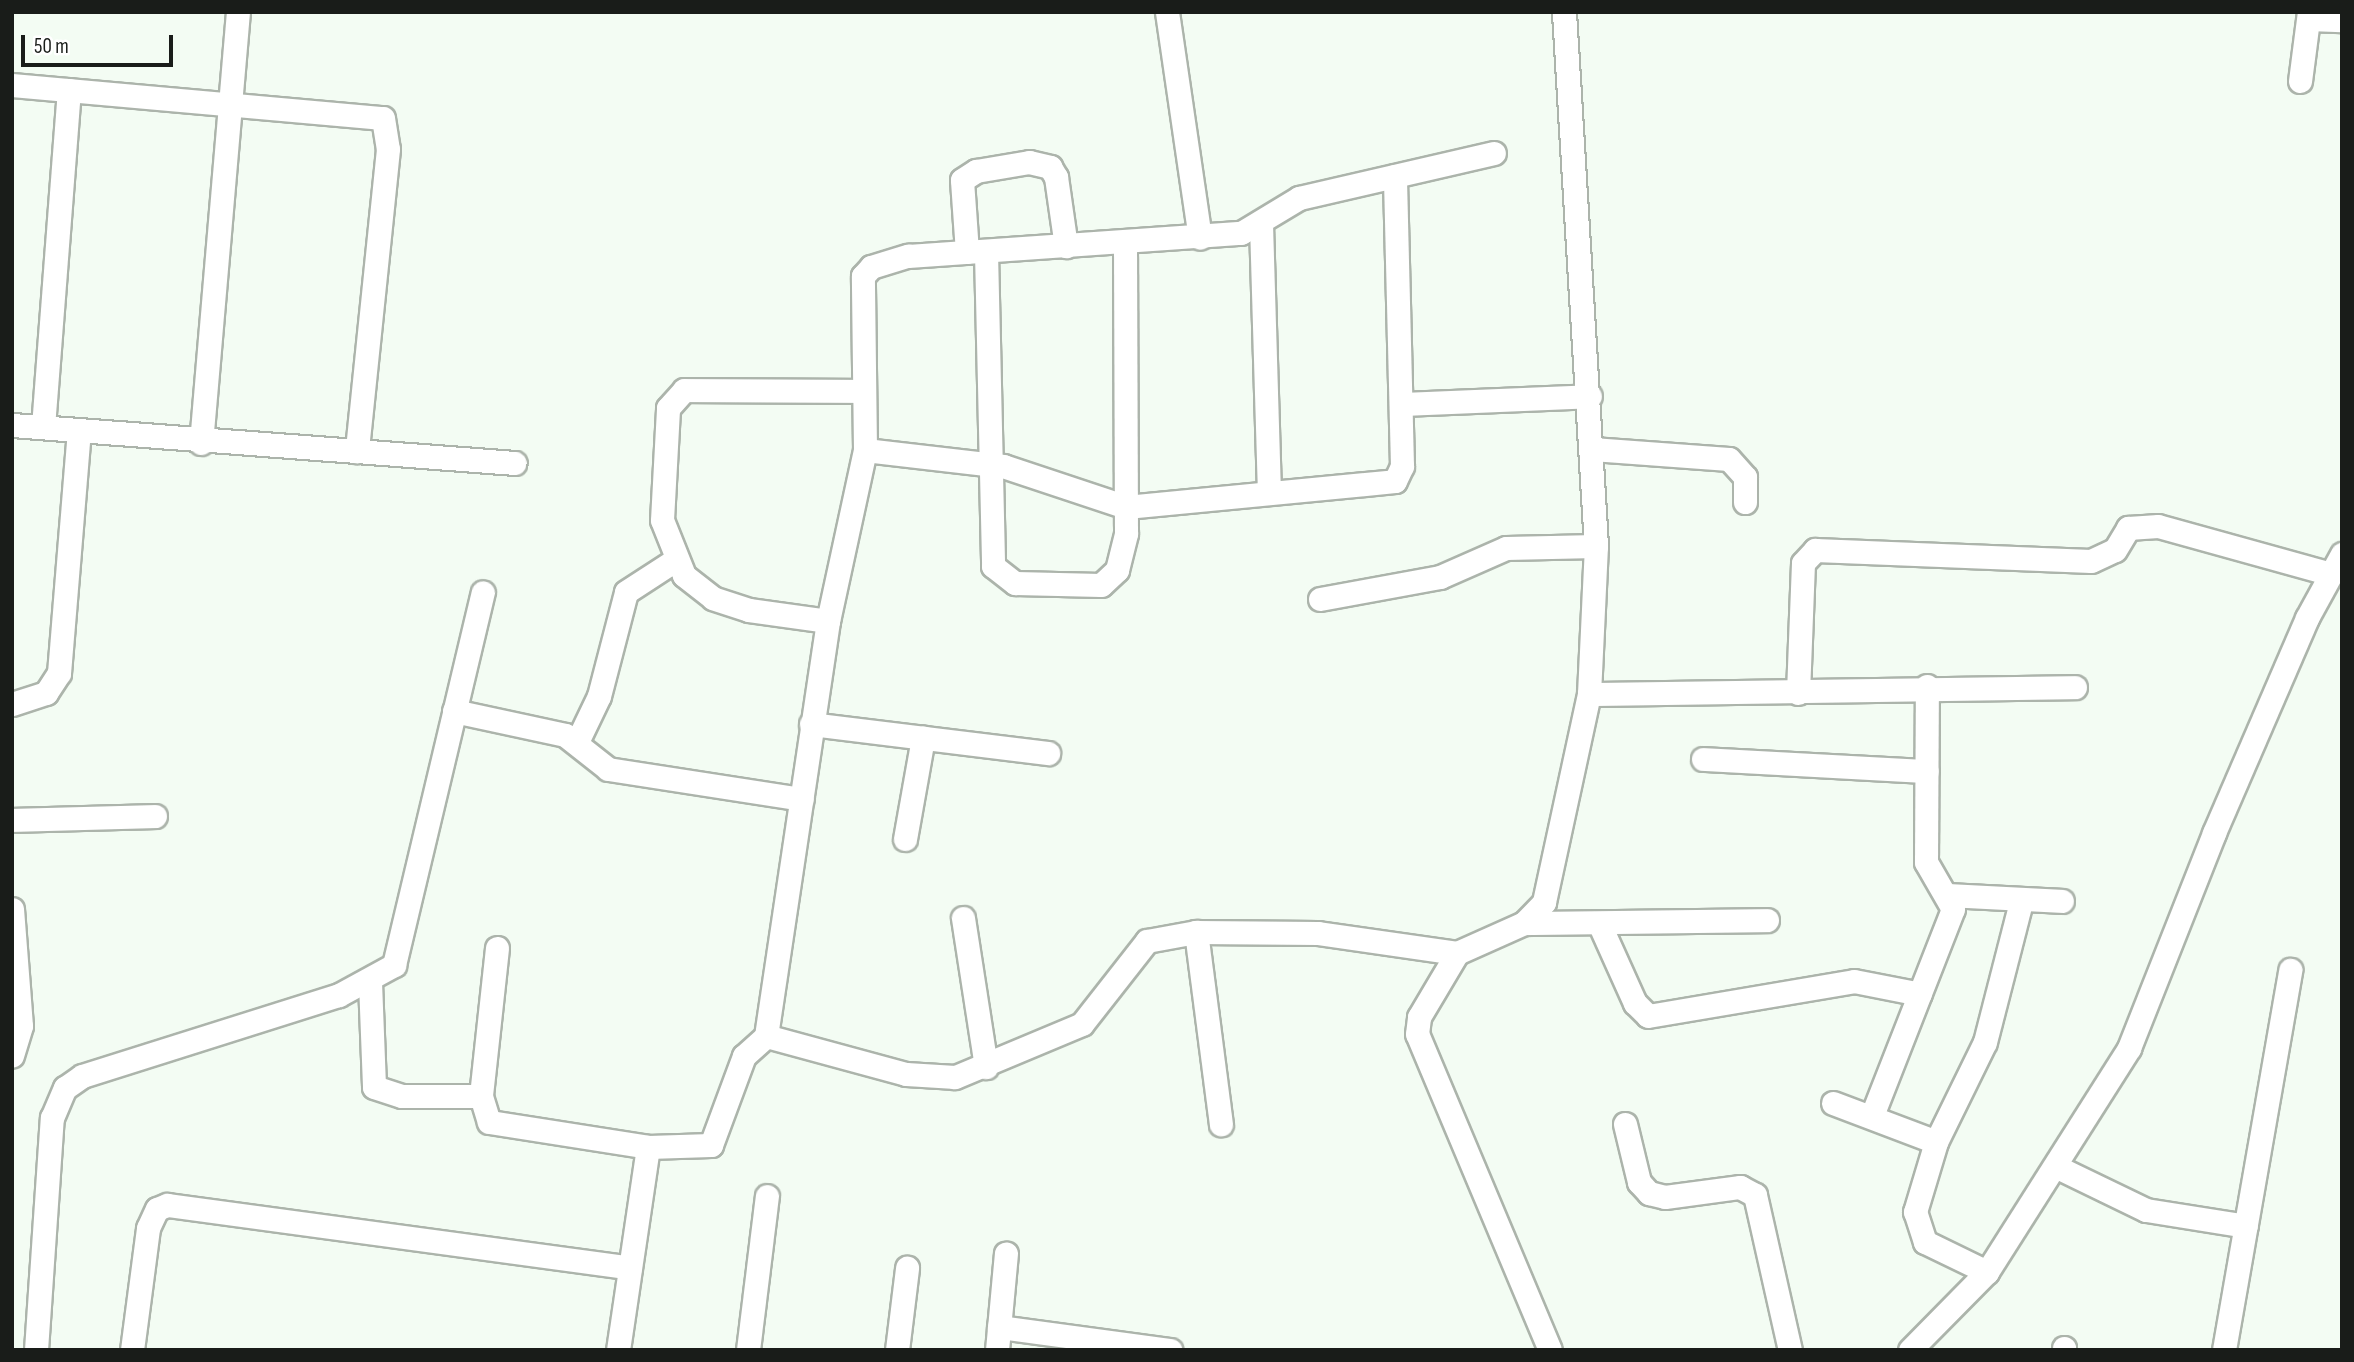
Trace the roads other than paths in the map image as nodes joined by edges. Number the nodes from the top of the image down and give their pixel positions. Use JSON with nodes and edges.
{"nodes":[{"id":1,"x":238,"y":12,"type":"edge"},
{"id":2,"x":1167,"y":12,"type":"edge"},
{"id":3,"x":1564,"y":12,"type":"edge"},
{"id":4,"x":2309,"y":15,"type":"edge"},
{"id":5,"x":2342,"y":20,"type":"edge"},
{"id":6,"x":2300,"y":81,"type":"dead end"},
{"id":7,"x":12,"y":85,"type":"edge"},
{"id":8,"x":69,"y":90,"type":"junction"},
{"id":9,"x":231,"y":102,"type":"junction"},
{"id":10,"x":1494,"y":153,"type":"dead end"},
{"id":11,"x":1395,"y":176,"type":"junction"},
{"id":12,"x":1261,"y":225,"type":"junction"},
{"id":13,"x":1200,"y":238,"type":"junction"},
{"id":14,"x":1125,"y":242,"type":"junction"},
{"id":15,"x":1066,"y":246,"type":"junction"},
{"id":16,"x":976,"y":252,"type":"junction"},
{"id":17,"x":864,"y":391,"type":"junction"},
{"id":18,"x":1590,"y":396,"type":"junction"},
{"id":19,"x":1402,"y":404,"type":"junction"},
{"id":20,"x":12,"y":425,"type":"edge"},
{"id":21,"x":43,"y":427,"type":"junction"},
{"id":22,"x":79,"y":431,"type":"junction"},
{"id":23,"x":201,"y":443,"type":"junction"},
{"id":24,"x":1592,"y":449,"type":"junction"},
{"id":25,"x":865,"y":450,"type":"junction"},
{"id":26,"x":357,"y":451,"type":"junction"},
{"id":27,"x":515,"y":463,"type":"dead end"},
{"id":28,"x":989,"y":464,"type":"junction"},
{"id":29,"x":1269,"y":492,"type":"junction"},
{"id":30,"x":1745,"y":502,"type":"dead end"},
{"id":31,"x":1126,"y":507,"type":"junction"},
{"id":32,"x":1596,"y":546,"type":"junction"},
{"id":33,"x":675,"y":559,"type":"junction"},
{"id":34,"x":2336,"y":564,"type":"edge"},
{"id":35,"x":483,"y":592,"type":"dead end"},
{"id":36,"x":1320,"y":599,"type":"dead end"},
{"id":37,"x":828,"y":621,"type":"junction"},
{"id":38,"x":1927,"y":686,"type":"junction"},
{"id":39,"x":2075,"y":687,"type":"dead end"},
{"id":40,"x":1798,"y":693,"type":"junction"},
{"id":41,"x":1589,"y":694,"type":"junction"},
{"id":42,"x":12,"y":704,"type":"edge"},
{"id":43,"x":454,"y":711,"type":"junction"},
{"id":44,"x":811,"y":724,"type":"junction"},
{"id":45,"x":923,"y":738,"type":"junction"},
{"id":46,"x":577,"y":742,"type":"junction"},
{"id":47,"x":1048,"y":753,"type":"dead end"},
{"id":48,"x":1703,"y":759,"type":"dead end"},
{"id":49,"x":1927,"y":771,"type":"junction"},
{"id":50,"x":802,"y":799,"type":"junction"},
{"id":51,"x":155,"y":816,"type":"dead end"},
{"id":52,"x":12,"y":820,"type":"edge"},
{"id":53,"x":905,"y":839,"type":"dead end"},
{"id":54,"x":1949,"y":895,"type":"junction"},
{"id":55,"x":2062,"y":901,"type":"dead end"},
{"id":56,"x":2021,"y":902,"type":"junction"},
{"id":57,"x":12,"y":909,"type":"edge"},
{"id":58,"x":963,"y":918,"type":"dead end"},
{"id":59,"x":1767,"y":920,"type":"dead end"},
{"id":60,"x":1524,"y":923,"type":"junction"},
{"id":61,"x":1599,"y":923,"type":"junction"},
{"id":62,"x":1196,"y":932,"type":"junction"},
{"id":63,"x":497,"y":948,"type":"dead end"},
{"id":64,"x":1458,"y":953,"type":"junction"},
{"id":65,"x":2290,"y":970,"type":"dead end"},
{"id":66,"x":370,"y":982,"type":"junction"},
{"id":67,"x":1920,"y":995,"type":"junction"},
{"id":68,"x":766,"y":1036,"type":"junction"},
{"id":69,"x":12,"y":1056,"type":"edge"},
{"id":70,"x":986,"y":1067,"type":"junction"},
{"id":71,"x":481,"y":1096,"type":"junction"},
{"id":72,"x":1833,"y":1103,"type":"dead end"},
{"id":73,"x":1873,"y":1113,"type":"junction"},
{"id":74,"x":1221,"y":1124,"type":"dead end"},
{"id":75,"x":1625,"y":1124,"type":"dead end"},
{"id":76,"x":1936,"y":1142,"type":"junction"},
{"id":77,"x":648,"y":1146,"type":"junction"},
{"id":78,"x":2057,"y":1167,"type":"junction"},
{"id":79,"x":767,"y":1196,"type":"dead end"},
{"id":80,"x":2246,"y":1226,"type":"junction"},
{"id":81,"x":1006,"y":1253,"type":"dead end"},
{"id":82,"x":630,"y":1268,"type":"junction"},
{"id":83,"x":907,"y":1268,"type":"dead end"},
{"id":84,"x":1987,"y":1272,"type":"junction"},
{"id":85,"x":998,"y":1339,"type":"edge"},
{"id":86,"x":36,"y":1350,"type":"edge"},
{"id":87,"x":132,"y":1350,"type":"edge"},
{"id":88,"x":618,"y":1350,"type":"edge"},
{"id":89,"x":748,"y":1350,"type":"edge"},
{"id":90,"x":897,"y":1350,"type":"edge"},
{"id":91,"x":1170,"y":1350,"type":"edge"},
{"id":92,"x":1550,"y":1350,"type":"edge"},
{"id":93,"x":1790,"y":1350,"type":"edge"},
{"id":94,"x":1910,"y":1350,"type":"edge"},
{"id":95,"x":2224,"y":1350,"type":"edge"}],
"edges":[{"from":1,"to":9,"type":"street"},
{"from":2,"to":13,"type":"street"},
{"from":3,"to":18,"type":"street"},
{"from":4,"to":5,"type":"street"},
{"from":4,"to":6,"type":"street"},
{"from":7,"to":8,"type":"street"},
{"from":8,"to":9,"type":"street"},
{"from":8,"to":21,"type":"street"},
{"from":9,"to":23,"type":"street"},
{"from":9,"to":26,"type":"street"},
{"from":10,"to":11,"type":"street"},
{"from":11,"to":12,"type":"street"},
{"from":11,"to":19,"type":"street"},
{"from":12,"to":13,"type":"street"},
{"from":12,"to":29,"type":"street"},
{"from":13,"to":14,"type":"street"},
{"from":14,"to":15,"type":"street"},
{"from":14,"to":31,"type":"street"},
{"from":15,"to":16,"type":"street"},
{"from":15,"to":16,"type":"street"},
{"from":16,"to":17,"type":"street"},
{"from":16,"to":28,"type":"street"},
{"from":17,"to":25,"type":"street"},
{"from":17,"to":33,"type":"street"},
{"from":18,"to":19,"type":"street"},
{"from":18,"to":24,"type":"street"},
{"from":19,"to":29,"type":"street"},
{"from":20,"to":21,"type":"street"},
{"from":21,"to":22,"type":"street"},
{"from":22,"to":23,"type":"street"},
{"from":22,"to":42,"type":"street"},
{"from":23,"to":26,"type":"street"},
{"from":24,"to":30,"type":"street"},
{"from":24,"to":32,"type":"street"},
{"from":25,"to":28,"type":"street"},
{"from":25,"to":37,"type":"street"},
{"from":26,"to":27,"type":"street"},
{"from":28,"to":31,"type":"street"},
{"from":28,"to":31,"type":"street"},
{"from":29,"to":31,"type":"street"},
{"from":32,"to":36,"type":"street"},
{"from":32,"to":41,"type":"street"},
{"from":33,"to":37,"type":"street"},
{"from":33,"to":46,"type":"street"},
{"from":34,"to":40,"type":"street"},
{"from":34,"to":78,"type":"street"},
{"from":35,"to":43,"type":"street"},
{"from":37,"to":44,"type":"street"},
{"from":38,"to":39,"type":"street"},
{"from":38,"to":40,"type":"street"},
{"from":38,"to":49,"type":"street"},
{"from":40,"to":41,"type":"street"},
{"from":41,"to":60,"type":"street"},
{"from":43,"to":46,"type":"street"},
{"from":43,"to":66,"type":"street"},
{"from":44,"to":45,"type":"street"},
{"from":44,"to":50,"type":"street"},
{"from":45,"to":47,"type":"street"},
{"from":45,"to":53,"type":"street"},
{"from":46,"to":50,"type":"street"},
{"from":48,"to":49,"type":"street"},
{"from":49,"to":54,"type":"street"},
{"from":50,"to":68,"type":"street"},
{"from":51,"to":52,"type":"street"},
{"from":54,"to":56,"type":"street"},
{"from":54,"to":67,"type":"street"},
{"from":55,"to":56,"type":"street"},
{"from":56,"to":76,"type":"street"},
{"from":57,"to":69,"type":"street"},
{"from":58,"to":70,"type":"street"},
{"from":59,"to":61,"type":"street"},
{"from":60,"to":61,"type":"street"},
{"from":60,"to":64,"type":"street"},
{"from":61,"to":67,"type":"street"},
{"from":62,"to":64,"type":"street"},
{"from":62,"to":70,"type":"street"},
{"from":62,"to":74,"type":"street"},
{"from":63,"to":71,"type":"street"},
{"from":64,"to":92,"type":"street"},
{"from":65,"to":80,"type":"street"},
{"from":66,"to":71,"type":"street"},
{"from":66,"to":86,"type":"street"},
{"from":67,"to":73,"type":"street"},
{"from":68,"to":70,"type":"street"},
{"from":68,"to":77,"type":"street"},
{"from":71,"to":77,"type":"street"},
{"from":72,"to":73,"type":"street"},
{"from":73,"to":76,"type":"street"},
{"from":75,"to":93,"type":"street"},
{"from":76,"to":84,"type":"street"},
{"from":77,"to":82,"type":"street"},
{"from":78,"to":80,"type":"street"},
{"from":78,"to":84,"type":"street"},
{"from":79,"to":89,"type":"street"},
{"from":80,"to":95,"type":"street"},
{"from":81,"to":85,"type":"street"},
{"from":82,"to":87,"type":"street"},
{"from":82,"to":88,"type":"street"},
{"from":83,"to":90,"type":"street"},
{"from":84,"to":94,"type":"street"},
{"from":85,"to":91,"type":"street"}]}
